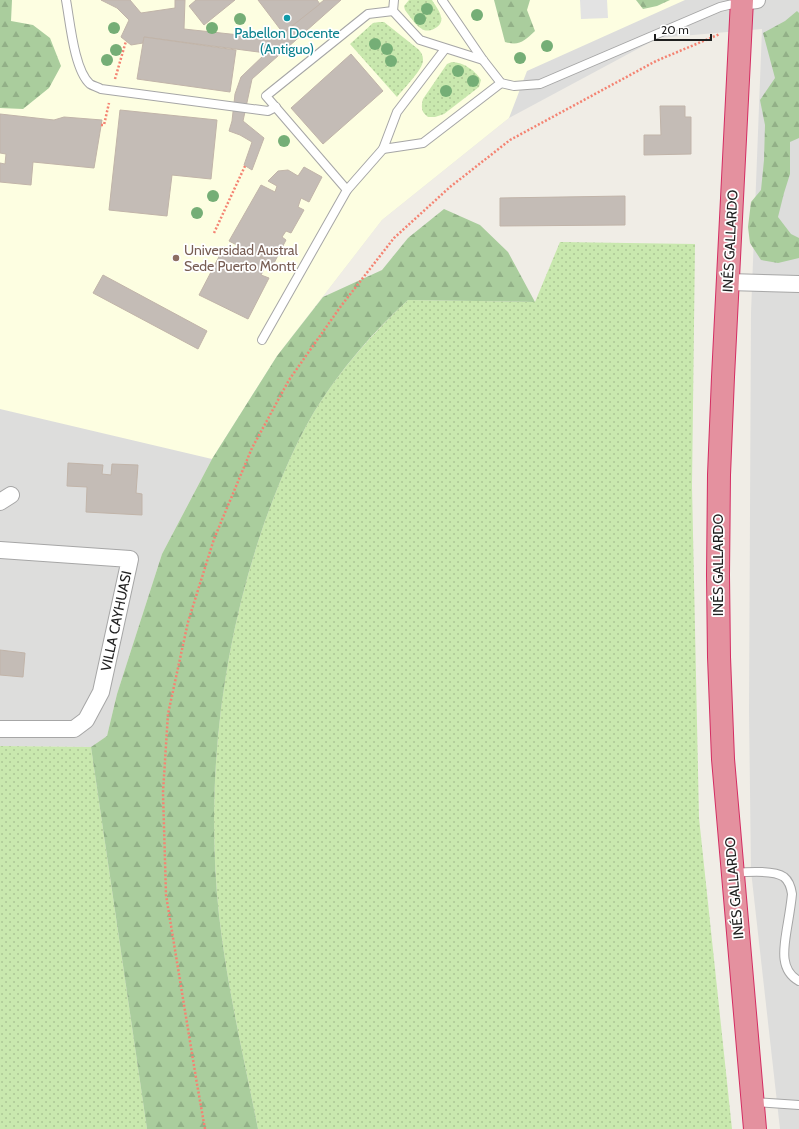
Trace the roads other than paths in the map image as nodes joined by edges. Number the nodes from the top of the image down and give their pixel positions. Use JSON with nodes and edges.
{"nodes":[{"id":1,"x":66,"y":0,"type":"edge"},
{"id":2,"x":394,"y":0,"type":"edge"},
{"id":3,"x":442,"y":0,"type":"edge"},
{"id":4,"x":747,"y":1,"type":"edge"},
{"id":5,"x":393,"y":11,"type":"junction"},
{"id":6,"x":445,"y":49,"type":"junction"},
{"id":7,"x":483,"y":60,"type":"junction"},
{"id":8,"x":501,"y":84,"type":"junction"},
{"id":9,"x":276,"y":107,"type":"junction"},
{"id":10,"x":383,"y":149,"type":"junction"},
{"id":11,"x":347,"y":190,"type":"junction"},
{"id":12,"x":728,"y":282,"type":"junction"},
{"id":13,"x":799,"y":284,"type":"edge"},
{"id":14,"x":262,"y":340,"type":"dead end"},
{"id":15,"x":0,"y":550,"type":"edge"},
{"id":16,"x":0,"y":729,"type":"edge"},
{"id":17,"x":733,"y":873,"type":"junction"},
{"id":18,"x":799,"y":981,"type":"edge"},
{"id":19,"x":753,"y":1102,"type":"junction"},
{"id":20,"x":799,"y":1106,"type":"edge"},
{"id":21,"x":755,"y":1129,"type":"edge"}],
"edges":[{"from":1,"to":9,"type":"lane"},
{"from":2,"to":5,"type":"lane"},
{"from":3,"to":7,"type":"lane"},
{"from":4,"to":8,"type":"lane"},
{"from":4,"to":12,"type":"highway","name":"INÉS GALLARDO"},
{"from":5,"to":6,"type":"lane"},
{"from":5,"to":9,"type":"lane"},
{"from":6,"to":7,"type":"lane"},
{"from":6,"to":10,"type":"lane"},
{"from":7,"to":8,"type":"lane"},
{"from":8,"to":10,"type":"lane"},
{"from":9,"to":11,"type":"lane"},
{"from":10,"to":11,"type":"lane"},
{"from":11,"to":14,"type":"lane"},
{"from":12,"to":13,"type":"street"},
{"from":12,"to":17,"type":"highway","name":"INÉS GALLARDO"},
{"from":15,"to":16,"type":"street","name":"VILLA CAYHUASI"},
{"from":17,"to":18,"type":"lane"},
{"from":17,"to":19,"type":"highway","name":"INÉS GALLARDO"},
{"from":19,"to":20,"type":"lane"},
{"from":19,"to":21,"type":"highway","name":"INÉS GALLARDO"}]}
